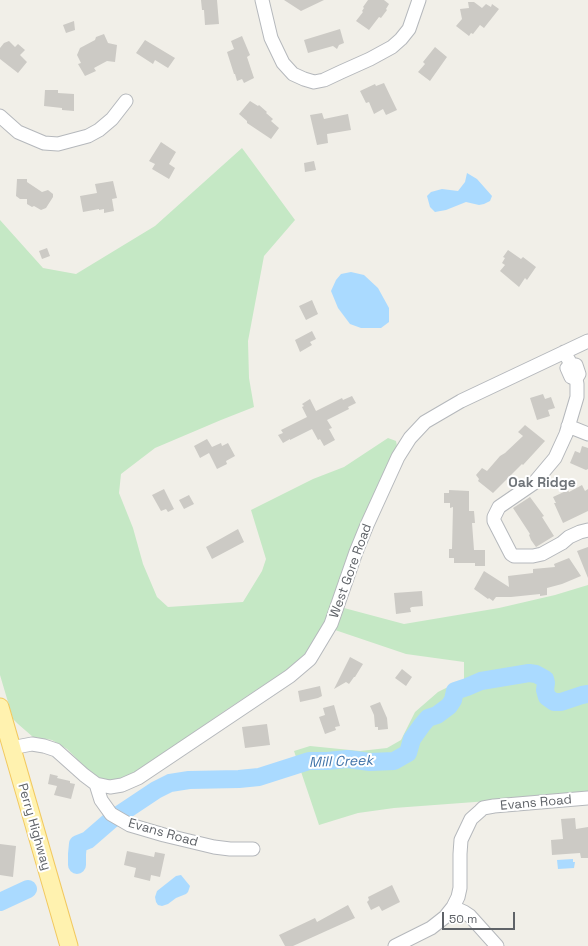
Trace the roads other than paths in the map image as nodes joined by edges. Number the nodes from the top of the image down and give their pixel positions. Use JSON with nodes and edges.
{"nodes":[{"id":1,"x":262,"y":0,"type":"edge"},
{"id":2,"x":419,"y":0,"type":"edge"},
{"id":3,"x":126,"y":101,"type":"dead end"},
{"id":4,"x":0,"y":116,"type":"edge"},
{"id":5,"x":588,"y":341,"type":"edge"},
{"id":6,"x":564,"y":352,"type":"junction"},
{"id":7,"x":568,"y":426,"type":"junction"},
{"id":8,"x":588,"y":434,"type":"edge"},
{"id":9,"x":588,"y":530,"type":"edge"},
{"id":10,"x":0,"y":707,"type":"edge"},
{"id":11,"x":11,"y":748,"type":"junction"},
{"id":12,"x":96,"y":784,"type":"junction"},
{"id":13,"x":588,"y":798,"type":"edge"},
{"id":14,"x":253,"y":850,"type":"dead end"},
{"id":15,"x":453,"y":907,"type":"junction"},
{"id":16,"x":69,"y":946,"type":"edge"},
{"id":17,"x":395,"y":946,"type":"edge"},
{"id":18,"x":497,"y":946,"type":"edge"}],
"edges":[{"from":1,"to":2,"type":"street"},
{"from":3,"to":4,"type":"street"},
{"from":5,"to":6,"type":"street","name":"West Gore Road"},
{"from":6,"to":7,"type":"street"},
{"from":6,"to":12,"type":"street","name":"West Gore Road"},
{"from":7,"to":8,"type":"street"},
{"from":7,"to":9,"type":"street"},
{"from":10,"to":11,"type":"main road","name":"Perry Highway"},
{"from":11,"to":12,"type":"street"},
{"from":11,"to":16,"type":"main road","name":"Perry Highway"},
{"from":12,"to":14,"type":"street","name":"Evans Road"},
{"from":13,"to":15,"type":"street","name":"Evans Road"},
{"from":15,"to":17,"type":"street"},
{"from":15,"to":18,"type":"street"}]}
